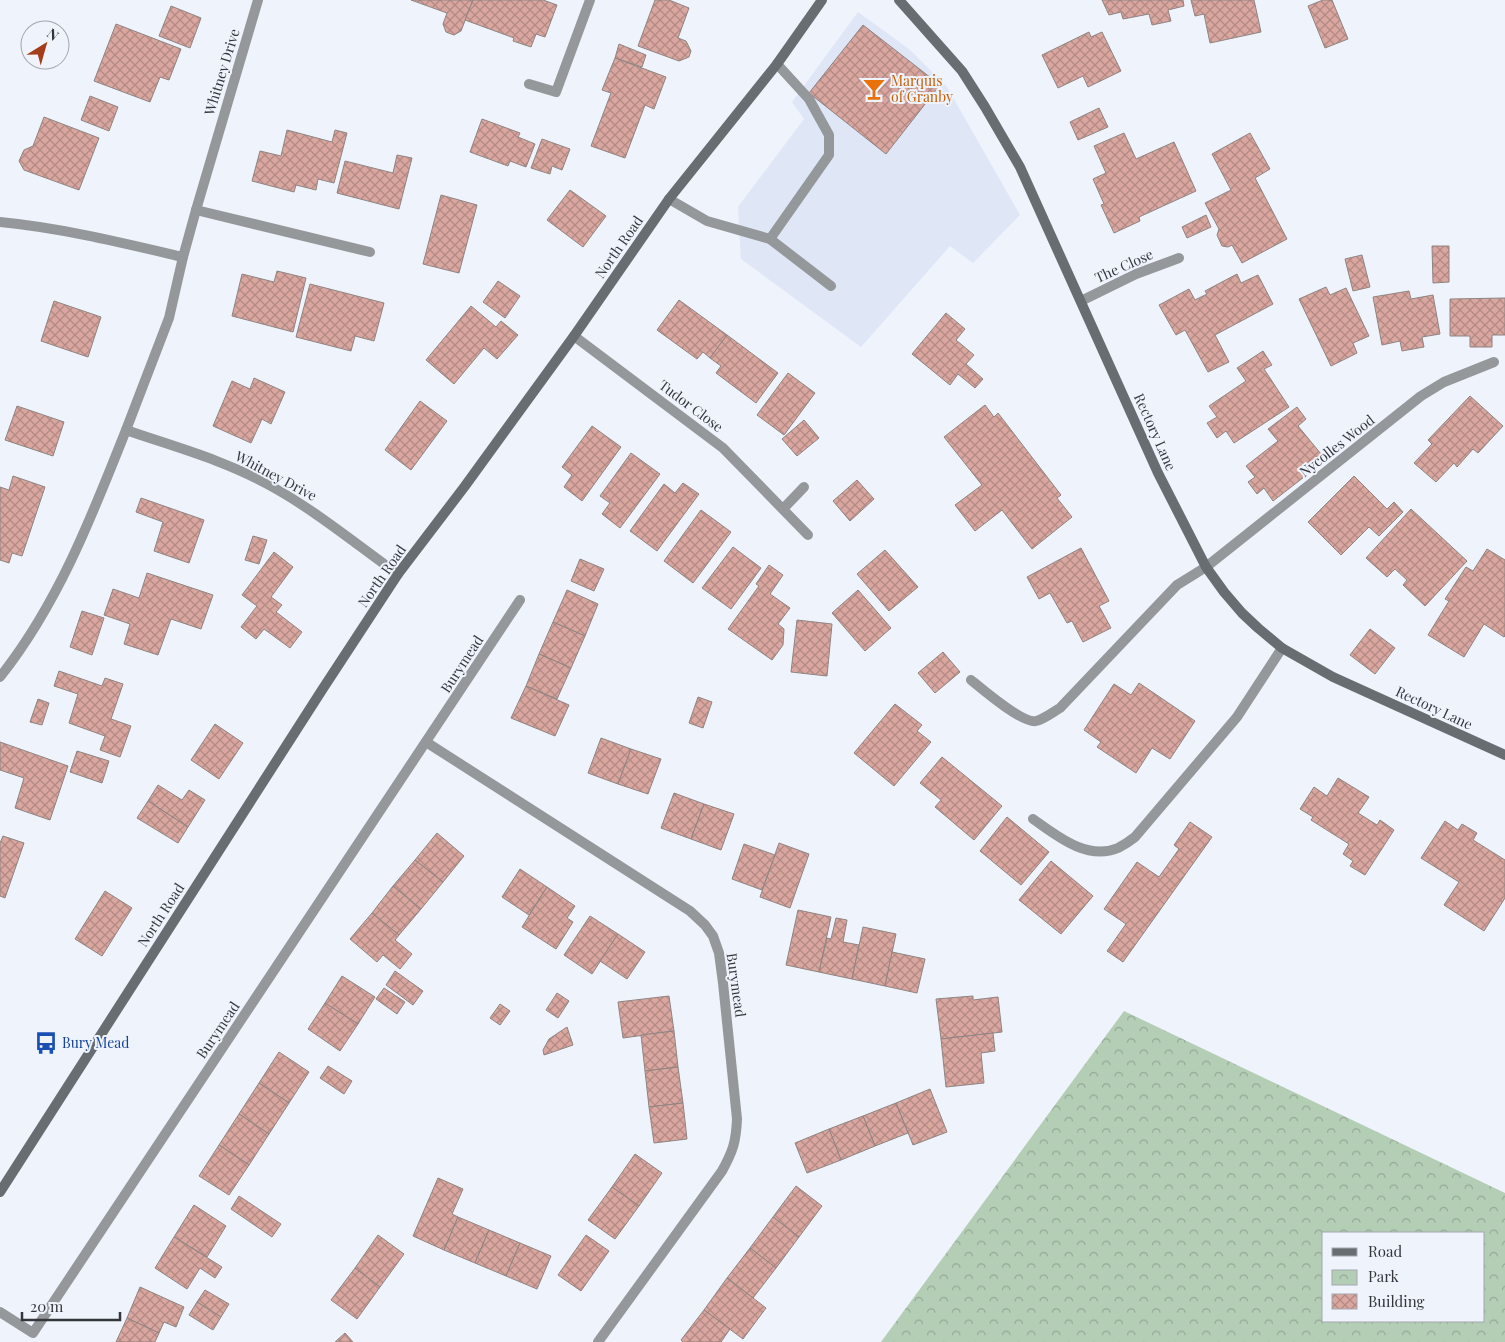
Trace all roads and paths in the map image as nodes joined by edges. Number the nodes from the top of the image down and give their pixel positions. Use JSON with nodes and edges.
{"nodes":[{"id":1,"x":258,"y":0,"type":"edge"},
{"id":2,"x":590,"y":0,"type":"edge"},
{"id":3,"x":822,"y":0,"type":"edge"},
{"id":4,"x":899,"y":0,"type":"edge"},
{"id":5,"x":777,"y":64,"type":"junction"},
{"id":6,"x":529,"y":84,"type":"dead end"},
{"id":7,"x":669,"y":199,"type":"junction"},
{"id":8,"x":196,"y":210,"type":"junction"},
{"id":9,"x":0,"y":222,"type":"edge"},
{"id":10,"x":770,"y":239,"type":"junction"},
{"id":11,"x":370,"y":252,"type":"dead end"},
{"id":12,"x":183,"y":258,"type":"junction"},
{"id":13,"x":1179,"y":258,"type":"dead end"},
{"id":14,"x":830,"y":286,"type":"dead end"},
{"id":15,"x":1081,"y":301,"type":"junction"},
{"id":16,"x":574,"y":336,"type":"junction"},
{"id":17,"x":1494,"y":362,"type":"dead end"},
{"id":18,"x":126,"y":430,"type":"junction"},
{"id":19,"x":804,"y":488,"type":"dead end"},
{"id":20,"x":783,"y":509,"type":"junction"},
{"id":21,"x":808,"y":535,"type":"dead end"},
{"id":22,"x":1206,"y":567,"type":"junction"},
{"id":23,"x":398,"y":574,"type":"junction"},
{"id":24,"x":520,"y":600,"type":"dead end"},
{"id":25,"x":1282,"y":648,"type":"junction"},
{"id":26,"x":0,"y":677,"type":"edge"},
{"id":27,"x":971,"y":680,"type":"dead end"},
{"id":28,"x":426,"y":742,"type":"junction"},
{"id":29,"x":1505,"y":755,"type":"edge"},
{"id":30,"x":1034,"y":819,"type":"dead end"},
{"id":31,"x":0,"y":1192,"type":"edge"},
{"id":32,"x":0,"y":1312,"type":"edge"},
{"id":33,"x":32,"y":1337,"type":"edge"},
{"id":34,"x":598,"y":1342,"type":"edge"}],
"edges":[{"from":1,"to":8,"type":"street","name":"Whitney Drive"},
{"from":2,"to":6,"type":"street"},
{"from":3,"to":5,"type":"main road","name":"North Road"},
{"from":4,"to":15,"type":"main road","name":"Rectory Lane"},
{"from":5,"to":7,"type":"main road","name":"North Road"},
{"from":5,"to":10,"type":"street"},
{"from":7,"to":10,"type":"street"},
{"from":7,"to":16,"type":"main road","name":"North Road"},
{"from":8,"to":11,"type":"street"},
{"from":8,"to":12,"type":"street","name":"Whitney Drive"},
{"from":9,"to":12,"type":"street"},
{"from":10,"to":14,"type":"street"},
{"from":12,"to":18,"type":"street","name":"Whitney Drive"},
{"from":13,"to":15,"type":"street","name":"The Close"},
{"from":15,"to":22,"type":"main road","name":"Rectory Lane"},
{"from":16,"to":20,"type":"street","name":"Tudor Close"},
{"from":16,"to":23,"type":"main road","name":"North Road"},
{"from":17,"to":22,"type":"street","name":"Nycolles Wood"},
{"from":18,"to":23,"type":"street","name":"Whitney Drive"},
{"from":18,"to":26,"type":"street","name":"Whitney Drive"},
{"from":19,"to":20,"type":"street"},
{"from":20,"to":21,"type":"street","name":"Tudor Close"},
{"from":22,"to":25,"type":"main road","name":"Rectory Lane"},
{"from":22,"to":27,"type":"street","name":"Nycolles Wood"},
{"from":23,"to":31,"type":"main road","name":"North Road"},
{"from":24,"to":28,"type":"street","name":"Burymead"},
{"from":25,"to":29,"type":"main road","name":"Rectory Lane"},
{"from":25,"to":30,"type":"street"},
{"from":28,"to":33,"type":"street","name":"Burymead"},
{"from":28,"to":34,"type":"street","name":"Burymead"},
{"from":32,"to":33,"type":"street","name":"Burymead"}]}
